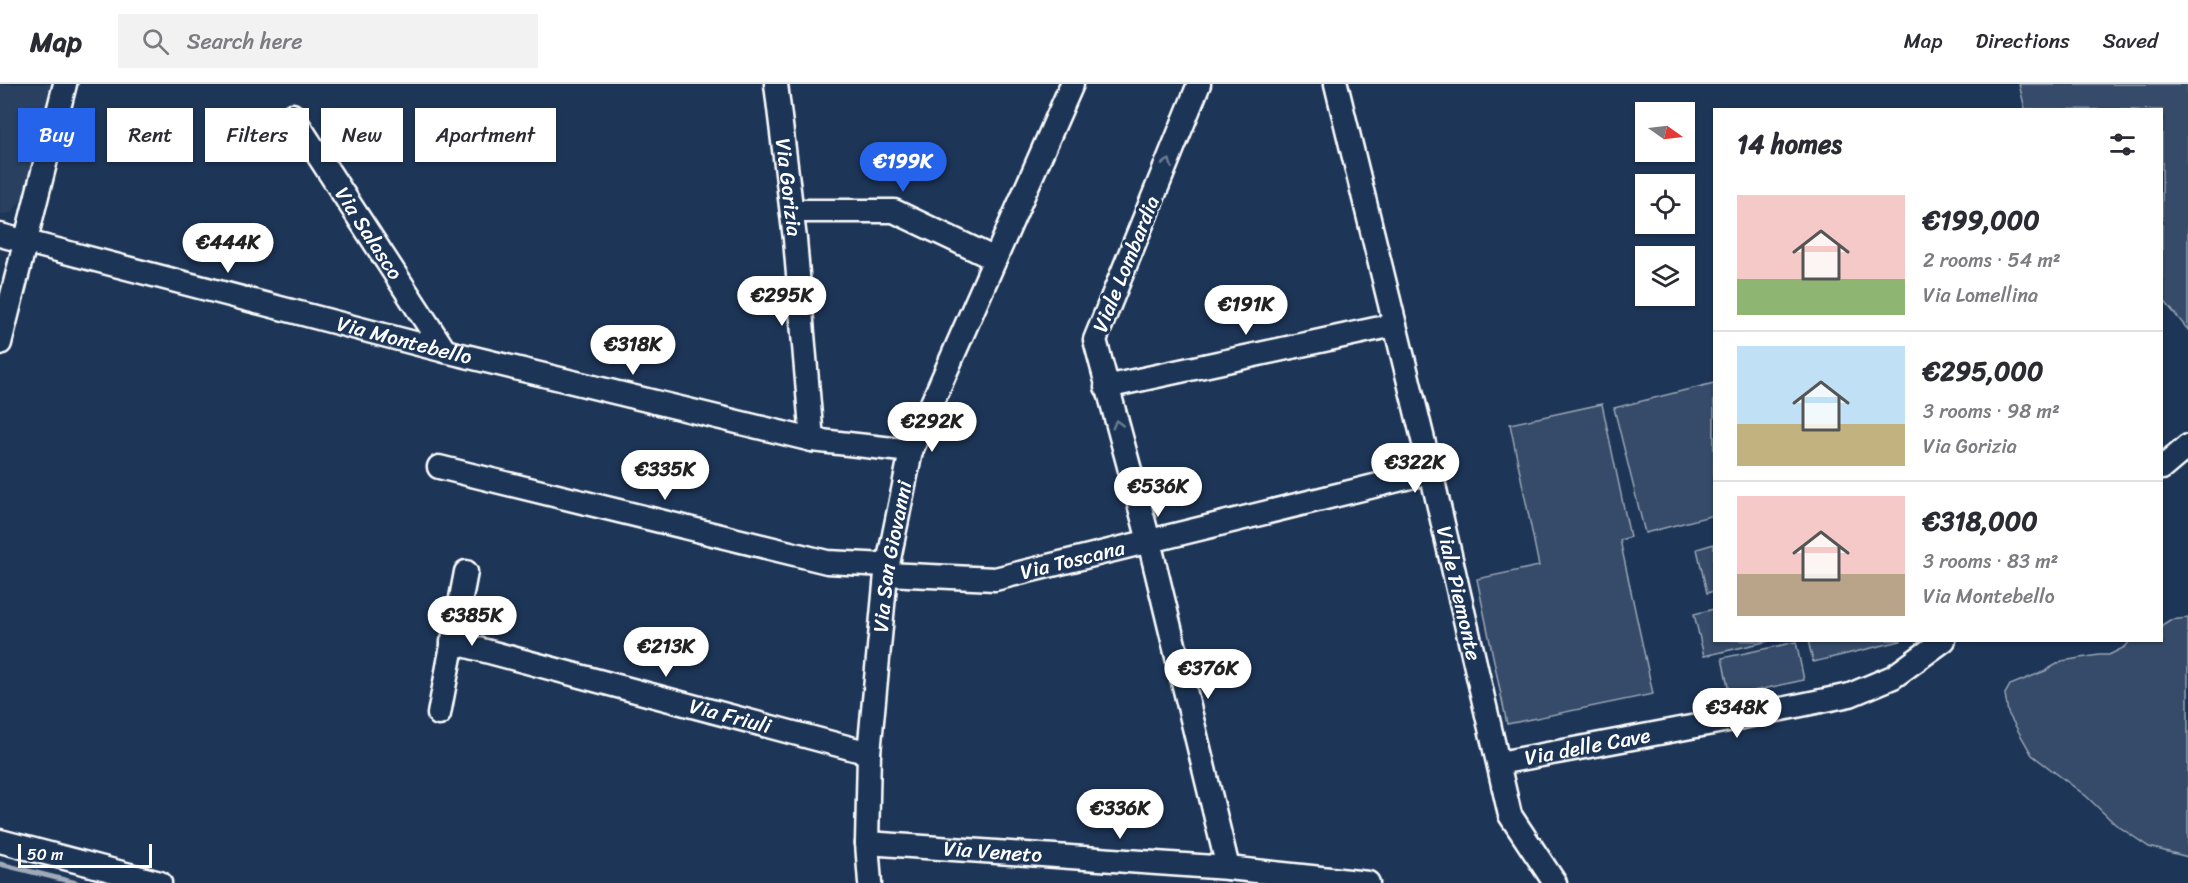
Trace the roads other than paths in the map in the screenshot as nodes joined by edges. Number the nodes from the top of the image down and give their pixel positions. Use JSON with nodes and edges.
{"nodes":[{"id":1,"x":65,"y":84,"type":"edge"},
{"id":2,"x":776,"y":84,"type":"edge"},
{"id":3,"x":1072,"y":84,"type":"edge"},
{"id":4,"x":1199,"y":84,"type":"edge"},
{"id":5,"x":1336,"y":84,"type":"edge"},
{"id":6,"x":309,"y":141,"type":"edge"},
{"id":7,"x":792,"y":211,"type":"junction"},
{"id":8,"x":0,"y":235,"type":"edge"},
{"id":9,"x":26,"y":242,"type":"junction"},
{"id":10,"x":995,"y":259,"type":"junction"},
{"id":11,"x":1394,"y":325,"type":"junction"},
{"id":12,"x":0,"y":342,"type":"edge"},
{"id":13,"x":445,"y":351,"type":"junction"},
{"id":14,"x":1106,"y":387,"type":"junction"},
{"id":15,"x":812,"y":440,"type":"junction"},
{"id":16,"x":2188,"y":446,"type":"edge"},
{"id":17,"x":911,"y":451,"type":"junction"},
{"id":18,"x":439,"y":467,"type":"dead end"},
{"id":19,"x":2163,"y":467,"type":"edge"},
{"id":20,"x":1431,"y":472,"type":"junction"},
{"id":21,"x":1149,"y":542,"type":"junction"},
{"id":22,"x":886,"y":570,"type":"junction"},
{"id":23,"x":466,"y":572,"type":"dead end"},
{"id":24,"x":452,"y":642,"type":"junction"},
{"id":25,"x":1941,"y":642,"type":"edge"},
{"id":26,"x":439,"y":714,"type":"dead end"},
{"id":27,"x":869,"y":753,"type":"junction"},
{"id":28,"x":1499,"y":763,"type":"junction"},
{"id":29,"x":0,"y":841,"type":"edge"},
{"id":30,"x":867,"y":843,"type":"junction"},
{"id":31,"x":1228,"y":868,"type":"junction"},
{"id":32,"x":160,"y":883,"type":"edge"},
{"id":33,"x":870,"y":883,"type":"edge"},
{"id":34,"x":1368,"y":883,"type":"edge"},
{"id":35,"x":1555,"y":883,"type":"edge"}],
"edges":[{"from":1,"to":9,"type":"street"},
{"from":2,"to":7,"type":"street","name":"Via Gorizia"},
{"from":3,"to":10,"type":"street","name":"Via San Giovanni"},
{"from":14,"to":4,"type":"street","name":"Viale Lombardia","one_way":true},
{"from":5,"to":11,"type":"street","name":"Viale Piemonte"},
{"from":6,"to":13,"type":"street","name":"Via Salasco"},
{"from":7,"to":10,"type":"street"},
{"from":7,"to":15,"type":"street","name":"Via Gorizia"},
{"from":8,"to":9,"type":"street","name":"Via Montebello"},
{"from":9,"to":12,"type":"street"},
{"from":9,"to":13,"type":"street","name":"Via Montebello"},
{"from":10,"to":17,"type":"street","name":"Via San Giovanni"},
{"from":11,"to":14,"type":"street"},
{"from":11,"to":20,"type":"street","name":"Viale Piemonte"},
{"from":13,"to":15,"type":"street","name":"Via Montebello"},
{"from":21,"to":14,"type":"street","name":"Viale Lombardia","one_way":true},
{"from":15,"to":17,"type":"street"},
{"from":16,"to":19,"type":"street"},
{"from":17,"to":22,"type":"street","name":"Via San Giovanni"},
{"from":18,"to":22,"type":"street","name":"Via Toscana"},
{"from":20,"to":21,"type":"street","name":"Via Toscana"},
{"from":20,"to":28,"type":"street","name":"Viale Piemonte"},
{"from":21,"to":22,"type":"street","name":"Via Toscana"},
{"from":21,"to":31,"type":"street","name":"Viale Lombardia"},
{"from":22,"to":27,"type":"street","name":"Via San Giovanni"},
{"from":23,"to":24,"type":"street"},
{"from":24,"to":26,"type":"street"},
{"from":24,"to":27,"type":"street","name":"Via Friuli"},
{"from":25,"to":28,"type":"street","name":"Via delle Cave"},
{"from":27,"to":30,"type":"street","name":"Via San Giovanni"},
{"from":28,"to":35,"type":"street","name":"Viale Piemonte"},
{"from":29,"to":32,"type":"street"},
{"from":30,"to":31,"type":"street","name":"Via Veneto"},
{"from":30,"to":33,"type":"street","name":"Via San Giovanni"},
{"from":31,"to":34,"type":"street","name":"Via Veneto"}]}
